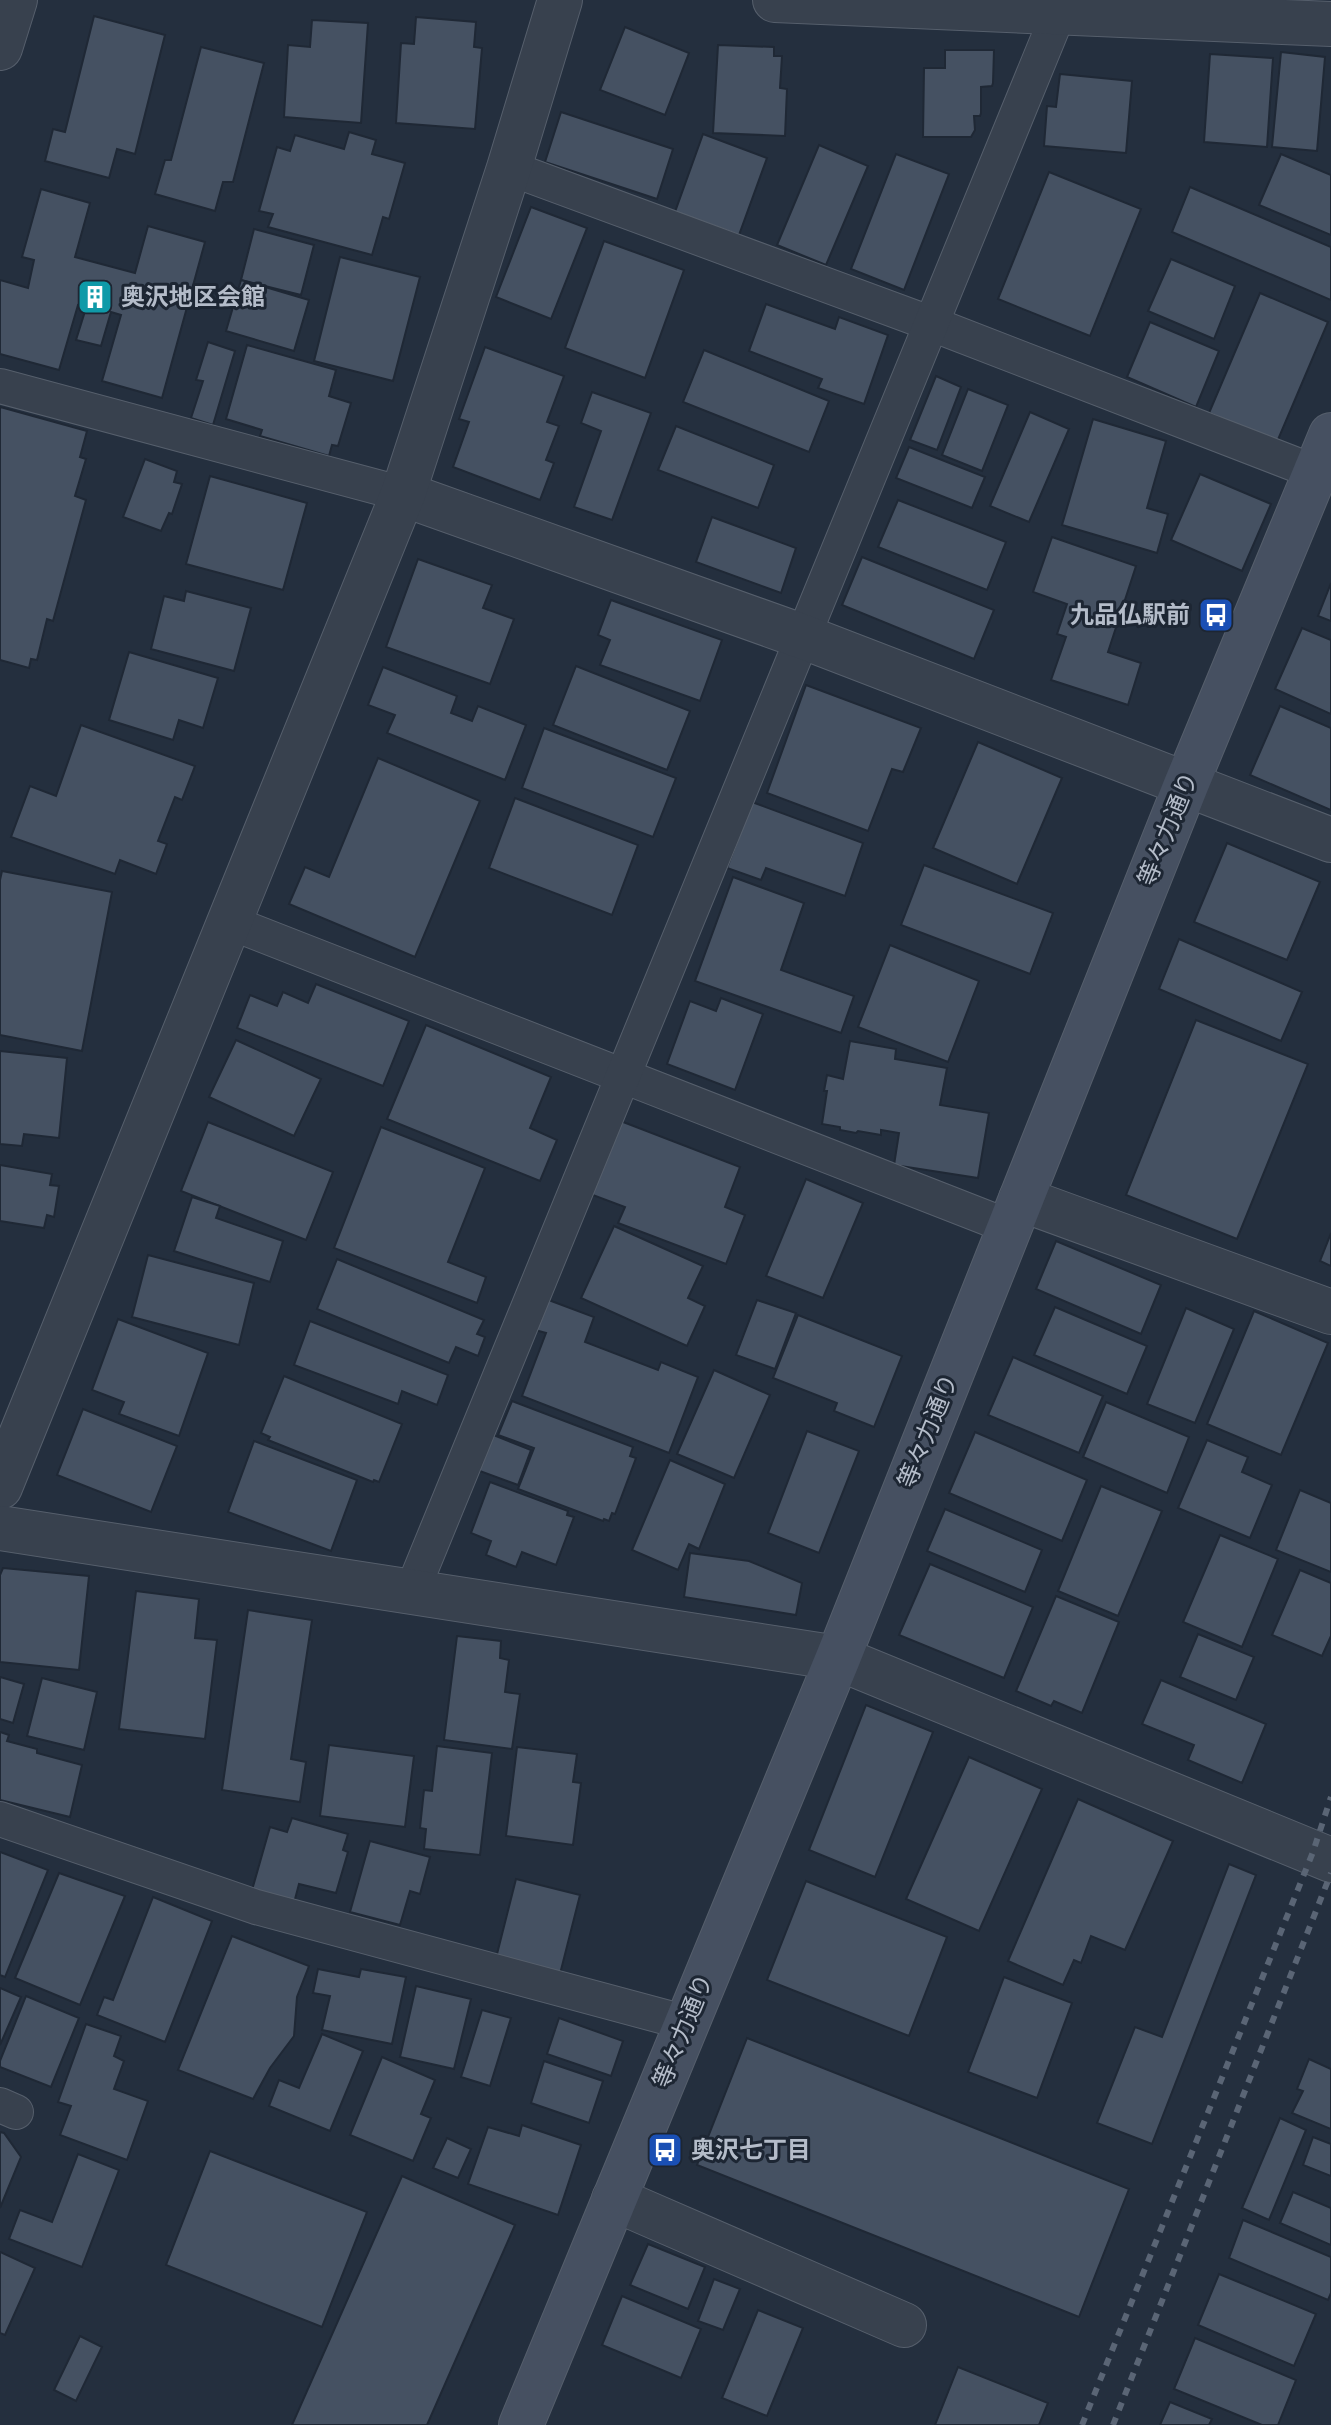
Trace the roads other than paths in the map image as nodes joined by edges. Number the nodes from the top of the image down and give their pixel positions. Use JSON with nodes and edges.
{"nodes":[{"id":1,"x":15,"y":0,"type":"edge"},
{"id":2,"x":560,"y":0,"type":"edge"},
{"id":3,"x":775,"y":0,"type":"edge"},
{"id":4,"x":1059,"y":12,"type":"junction"},
{"id":5,"x":1331,"y":24,"type":"edge"},
{"id":6,"x":0,"y":48,"type":"edge"},
{"id":7,"x":509,"y":168,"type":"junction"},
{"id":8,"x":932,"y":324,"type":"junction"},
{"id":9,"x":0,"y":386,"type":"edge"},
{"id":10,"x":1323,"y":454,"type":"edge"},
{"id":11,"x":403,"y":494,"type":"junction"},
{"id":12,"x":804,"y":637,"type":"junction"},
{"id":13,"x":1186,"y":785,"type":"junction"},
{"id":14,"x":1331,"y":840,"type":"edge"},
{"id":15,"x":229,"y":922,"type":"junction"},
{"id":16,"x":623,"y":1076,"type":"junction"},
{"id":17,"x":1015,"y":1213,"type":"junction"},
{"id":18,"x":1331,"y":1312,"type":"edge"},
{"id":19,"x":0,"y":1487,"type":"edge"},
{"id":20,"x":0,"y":1528,"type":"edge"},
{"id":21,"x":412,"y":1591,"type":"junction"},
{"id":22,"x":838,"y":1658,"type":"junction"},
{"id":23,"x":0,"y":1819,"type":"edge"},
{"id":24,"x":1331,"y":1860,"type":"edge"},
{"id":25,"x":687,"y":2023,"type":"junction"},
{"id":26,"x":614,"y":2199,"type":"junction"},
{"id":27,"x":904,"y":2325,"type":"dead end"},
{"id":28,"x":521,"y":2425,"type":"edge"}],
"edges":[{"from":1,"to":6,"type":"street"},
{"from":2,"to":7,"type":"street"},
{"from":3,"to":4,"type":"street"},
{"from":4,"to":5,"type":"street"},
{"from":4,"to":8,"type":"lane"},
{"from":7,"to":8,"type":"lane"},
{"from":7,"to":11,"type":"street"},
{"from":8,"to":10,"type":"lane"},
{"from":8,"to":12,"type":"lane"},
{"from":9,"to":11,"type":"lane"},
{"from":10,"to":13,"type":"street","name":"等々力通り"},
{"from":11,"to":12,"type":"street"},
{"from":11,"to":15,"type":"street"},
{"from":12,"to":13,"type":"street"},
{"from":12,"to":16,"type":"lane"},
{"from":13,"to":14,"type":"street"},
{"from":13,"to":17,"type":"street","name":"等々力通り"},
{"from":15,"to":16,"type":"lane"},
{"from":15,"to":19,"type":"street"},
{"from":16,"to":17,"type":"lane"},
{"from":16,"to":21,"type":"lane"},
{"from":17,"to":18,"type":"street"},
{"from":17,"to":22,"type":"street","name":"等々力通り"},
{"from":20,"to":21,"type":"street"},
{"from":21,"to":22,"type":"street"},
{"from":22,"to":24,"type":"street"},
{"from":22,"to":25,"type":"street","name":"等々力通り"},
{"from":23,"to":25,"type":"lane"},
{"from":25,"to":26,"type":"street","name":"等々力通り"},
{"from":26,"to":27,"type":"street"},
{"from":26,"to":28,"type":"street","name":"等々力通り"}]}
